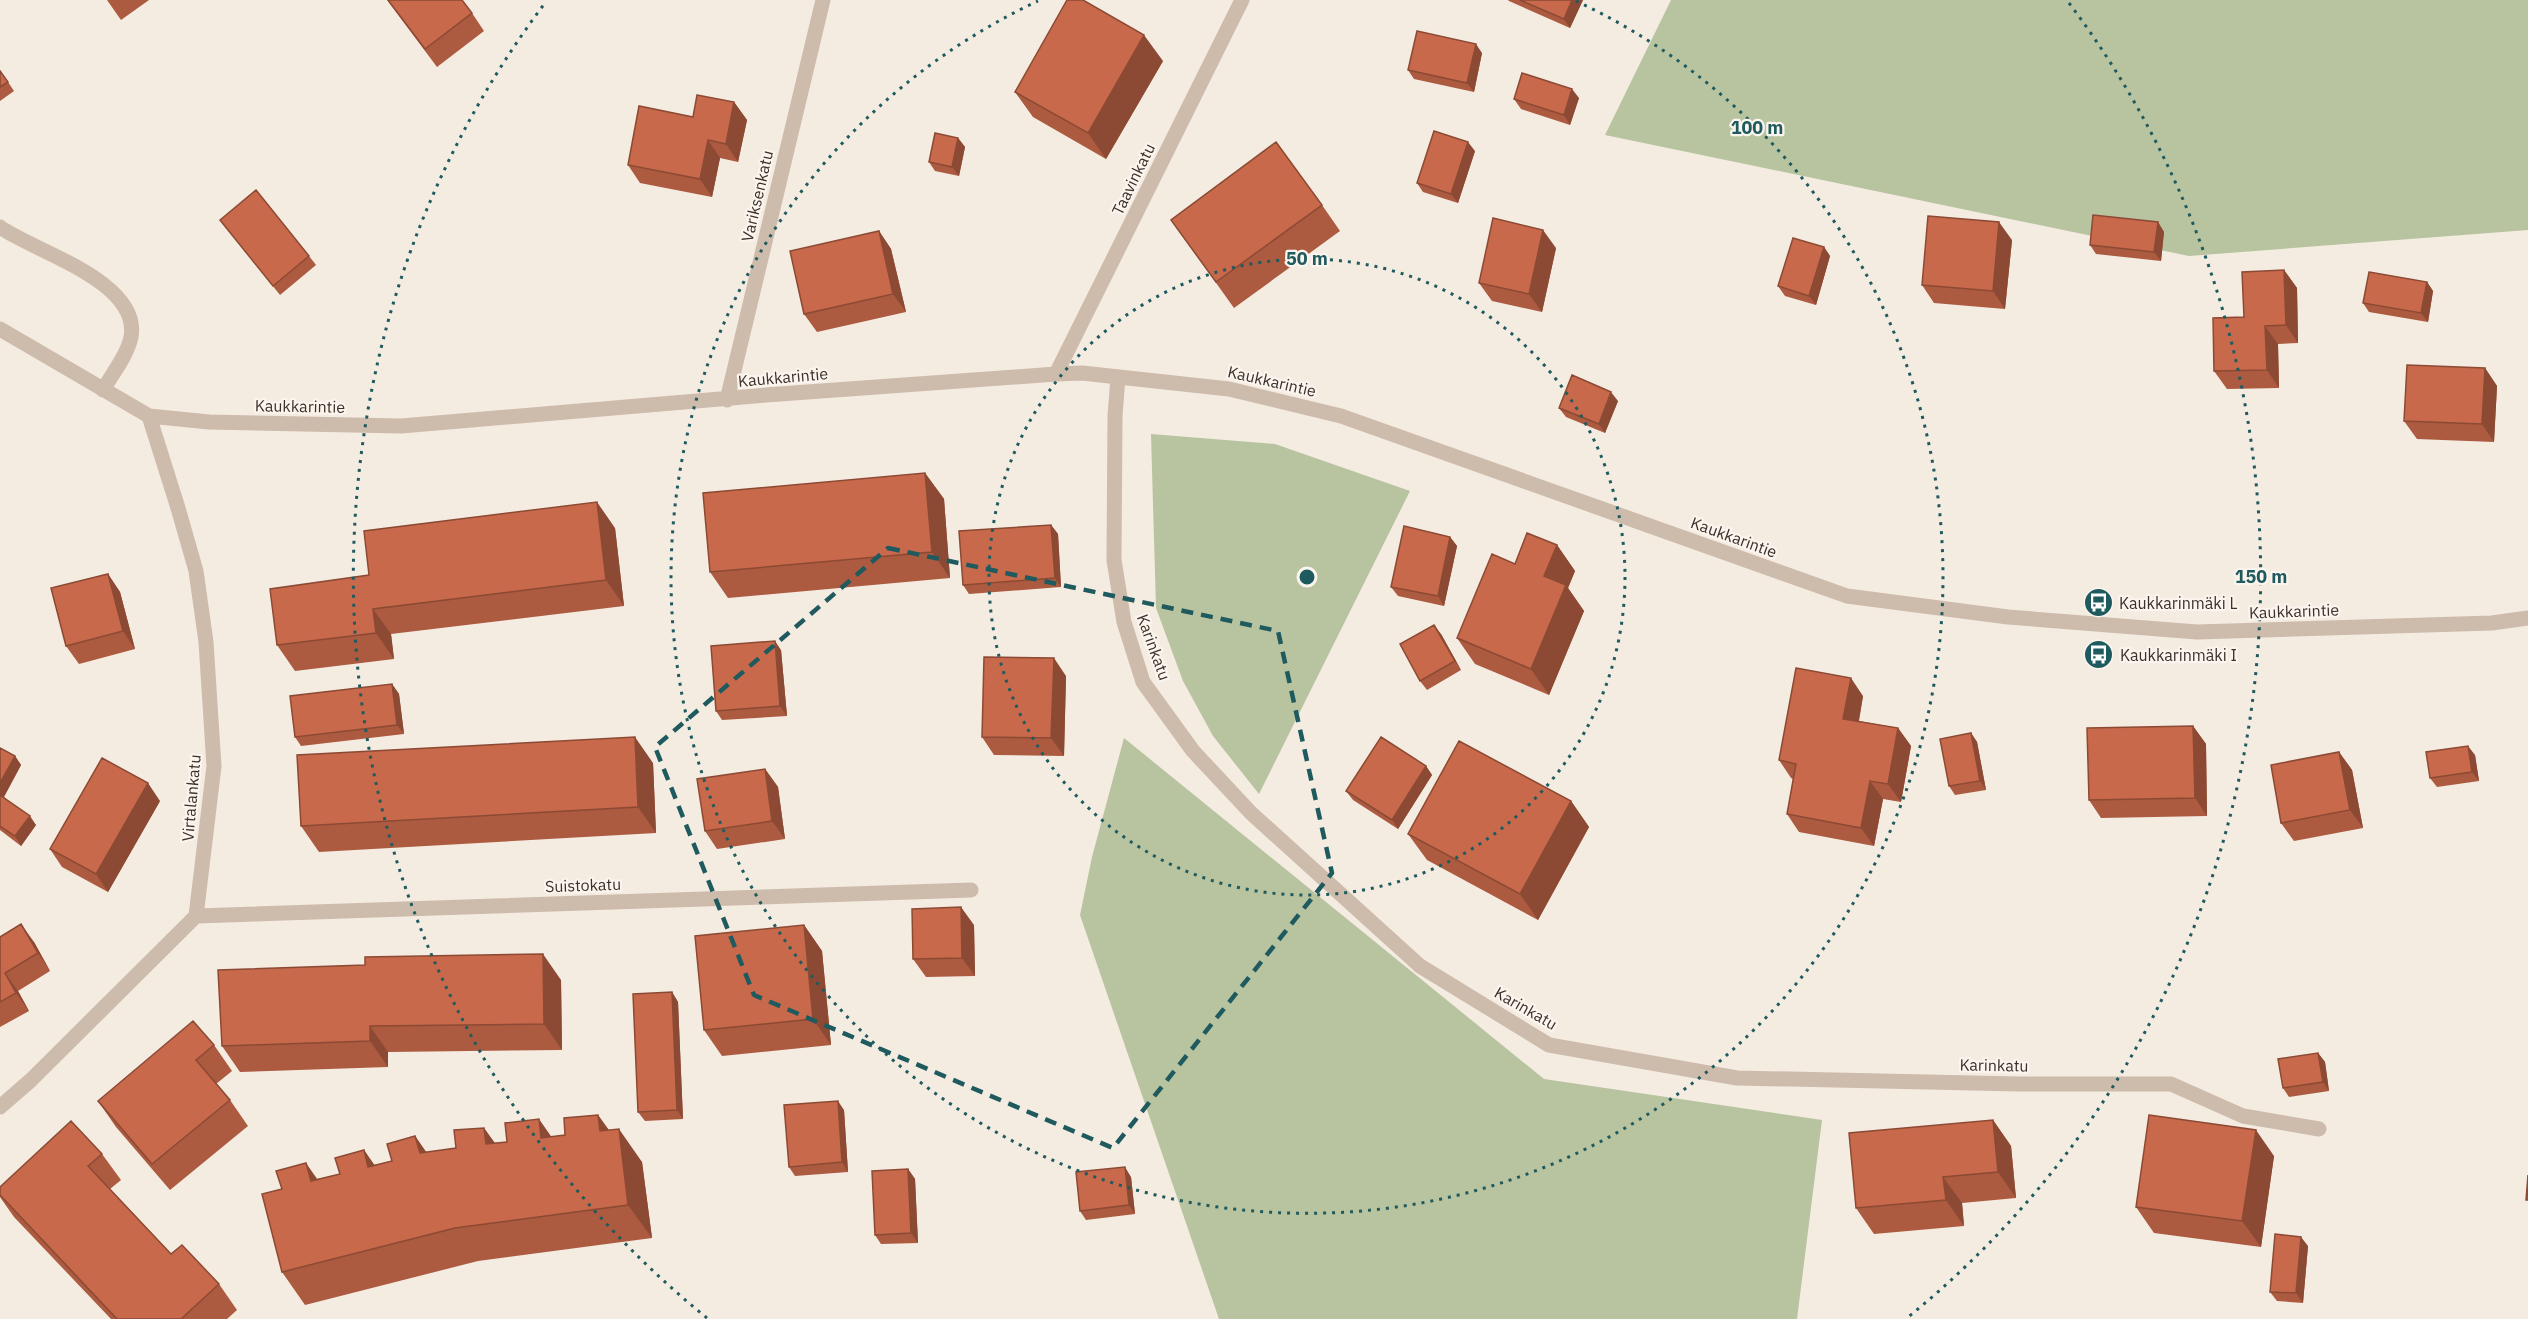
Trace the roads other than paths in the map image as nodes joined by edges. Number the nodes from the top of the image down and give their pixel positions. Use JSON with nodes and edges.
{"nodes":[{"id":1,"x":823,"y":0,"type":"edge"},
{"id":2,"x":1242,"y":0,"type":"edge"},
{"id":3,"x":0,"y":227,"type":"edge"},
{"id":4,"x":0,"y":329,"type":"edge"},
{"id":5,"x":1056,"y":374,"type":"junction"},
{"id":6,"x":1118,"y":377,"type":"junction"},
{"id":7,"x":102,"y":390,"type":"junction"},
{"id":8,"x":727,"y":400,"type":"junction"},
{"id":9,"x":148,"y":416,"type":"junction"},
{"id":10,"x":2528,"y":618,"type":"edge"},
{"id":11,"x":971,"y":890,"type":"dead end"},
{"id":12,"x":196,"y":916,"type":"junction"},
{"id":13,"x":0,"y":1107,"type":"edge"},
{"id":14,"x":2319,"y":1129,"type":"dead end"}],
"edges":[{"from":1,"to":8,"type":"street","name":"Variksenkatu"},
{"from":2,"to":5,"type":"street","name":"Taavinkatu"},
{"from":3,"to":7,"type":"street"},
{"from":4,"to":7,"type":"street","name":"Kaukkarintie"},
{"from":5,"to":6,"type":"street","name":"Kaukkarintie"},
{"from":5,"to":8,"type":"street","name":"Kaukkarintie"},
{"from":6,"to":10,"type":"street","name":"Kaukkarintie"},
{"from":6,"to":14,"type":"street","name":"Karinkatu"},
{"from":7,"to":9,"type":"street","name":"Kaukkarintie"},
{"from":8,"to":9,"type":"street","name":"Kaukkarintie"},
{"from":9,"to":12,"type":"street","name":"Virtalankatu"},
{"from":11,"to":12,"type":"street","name":"Suistokatu"},
{"from":12,"to":13,"type":"street"}]}
